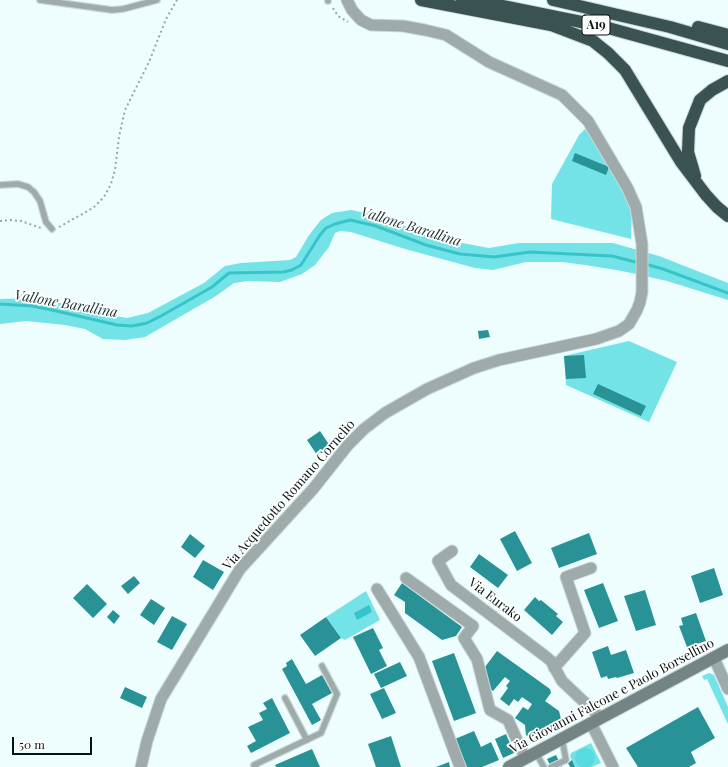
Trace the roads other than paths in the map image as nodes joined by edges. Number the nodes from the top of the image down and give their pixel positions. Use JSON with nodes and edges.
{"nodes":[{"id":1,"x":40,"y":0,"type":"edge"},
{"id":2,"x":157,"y":0,"type":"edge"},
{"id":3,"x":346,"y":0,"type":"edge"},
{"id":4,"x":421,"y":0,"type":"edge"},
{"id":5,"x":462,"y":0,"type":"edge"},
{"id":6,"x":553,"y":0,"type":"edge"},
{"id":7,"x":579,"y":5,"type":"junction"},
{"id":8,"x":728,"y":35,"type":"edge"},
{"id":9,"x":728,"y":44,"type":"edge"},
{"id":10,"x":728,"y":61,"type":"edge"},
{"id":11,"x":728,"y":82,"type":"edge"},
{"id":12,"x":696,"y":181,"type":"junction"},
{"id":13,"x":0,"y":184,"type":"edge"},
{"id":14,"x":728,"y":216,"type":"edge"},
{"id":15,"x":52,"y":228,"type":"road end"},
{"id":16,"x":452,"y":551,"type":"dead end"},
{"id":17,"x":591,"y":568,"type":"dead end"},
{"id":18,"x":406,"y":578,"type":"dead end"},
{"id":19,"x":377,"y":589,"type":"dead end"},
{"id":20,"x":728,"y":650,"type":"edge"},
{"id":21,"x":714,"y":658,"type":"junction"},
{"id":22,"x":322,"y":666,"type":"dead end"},
{"id":23,"x":554,"y":668,"type":"junction"},
{"id":24,"x":728,"y":689,"type":"edge"},
{"id":25,"x":285,"y":698,"type":"dead end"},
{"id":26,"x":596,"y":720,"type":"junction"},
{"id":27,"x":562,"y":739,"type":"junction"},
{"id":28,"x":307,"y":740,"type":"junction"},
{"id":29,"x":536,"y":752,"type":"junction"},
{"id":30,"x":525,"y":758,"type":"junction"},
{"id":31,"x":141,"y":767,"type":"edge"},
{"id":32,"x":256,"y":767,"type":"edge"},
{"id":33,"x":460,"y":767,"type":"edge"},
{"id":34,"x":509,"y":767,"type":"edge"},
{"id":35,"x":544,"y":767,"type":"edge"},
{"id":36,"x":551,"y":767,"type":"edge"},
{"id":37,"x":613,"y":767,"type":"edge"}],
"edges":[{"from":1,"to":2,"type":"lane"},
{"from":3,"to":31,"type":"street","name":"Via Acquedotto Romano Cornelio"},
{"from":4,"to":12,"type":"highway"},
{"from":5,"to":10,"type":"highway","number":"A19"},
{"from":6,"to":7,"type":"highway","number":"A19"},
{"from":7,"to":8,"type":"highway"},
{"from":7,"to":9,"type":"highway","number":"A19"},
{"from":11,"to":12,"type":"highway"},
{"from":12,"to":14,"type":"highway"},
{"from":13,"to":15,"type":"lane"},
{"from":16,"to":23,"type":"street","name":"Via Eurako"},
{"from":17,"to":23,"type":"street"},
{"from":18,"to":30,"type":"street"},
{"from":19,"to":33,"type":"street"},
{"from":20,"to":21,"type":"main road","name":"Via Giovanni Falcone e Paolo Borsellino"},
{"from":21,"to":24,"type":"street"},
{"from":21,"to":26,"type":"main road","name":"Via Giovanni Falcone e Paolo Borsellino"},
{"from":22,"to":28,"type":"lane"},
{"from":23,"to":26,"type":"street","name":"Via Eurako"},
{"from":25,"to":28,"type":"lane"},
{"from":26,"to":27,"type":"main road","name":"Via Giovanni Falcone e Paolo Borsellino"},
{"from":26,"to":37,"type":"street","name":"Via Eurako"},
{"from":27,"to":29,"type":"main road","name":"Via Giovanni Falcone e Paolo Borsellino"},
{"from":27,"to":36,"type":"lane"},
{"from":28,"to":32,"type":"lane"},
{"from":29,"to":30,"type":"main road","name":"Via Giovanni Falcone e Paolo Borsellino"},
{"from":29,"to":35,"type":"lane"},
{"from":30,"to":34,"type":"main road","name":"Via Giovanni Falcone e Paolo Borsellino"}]}
